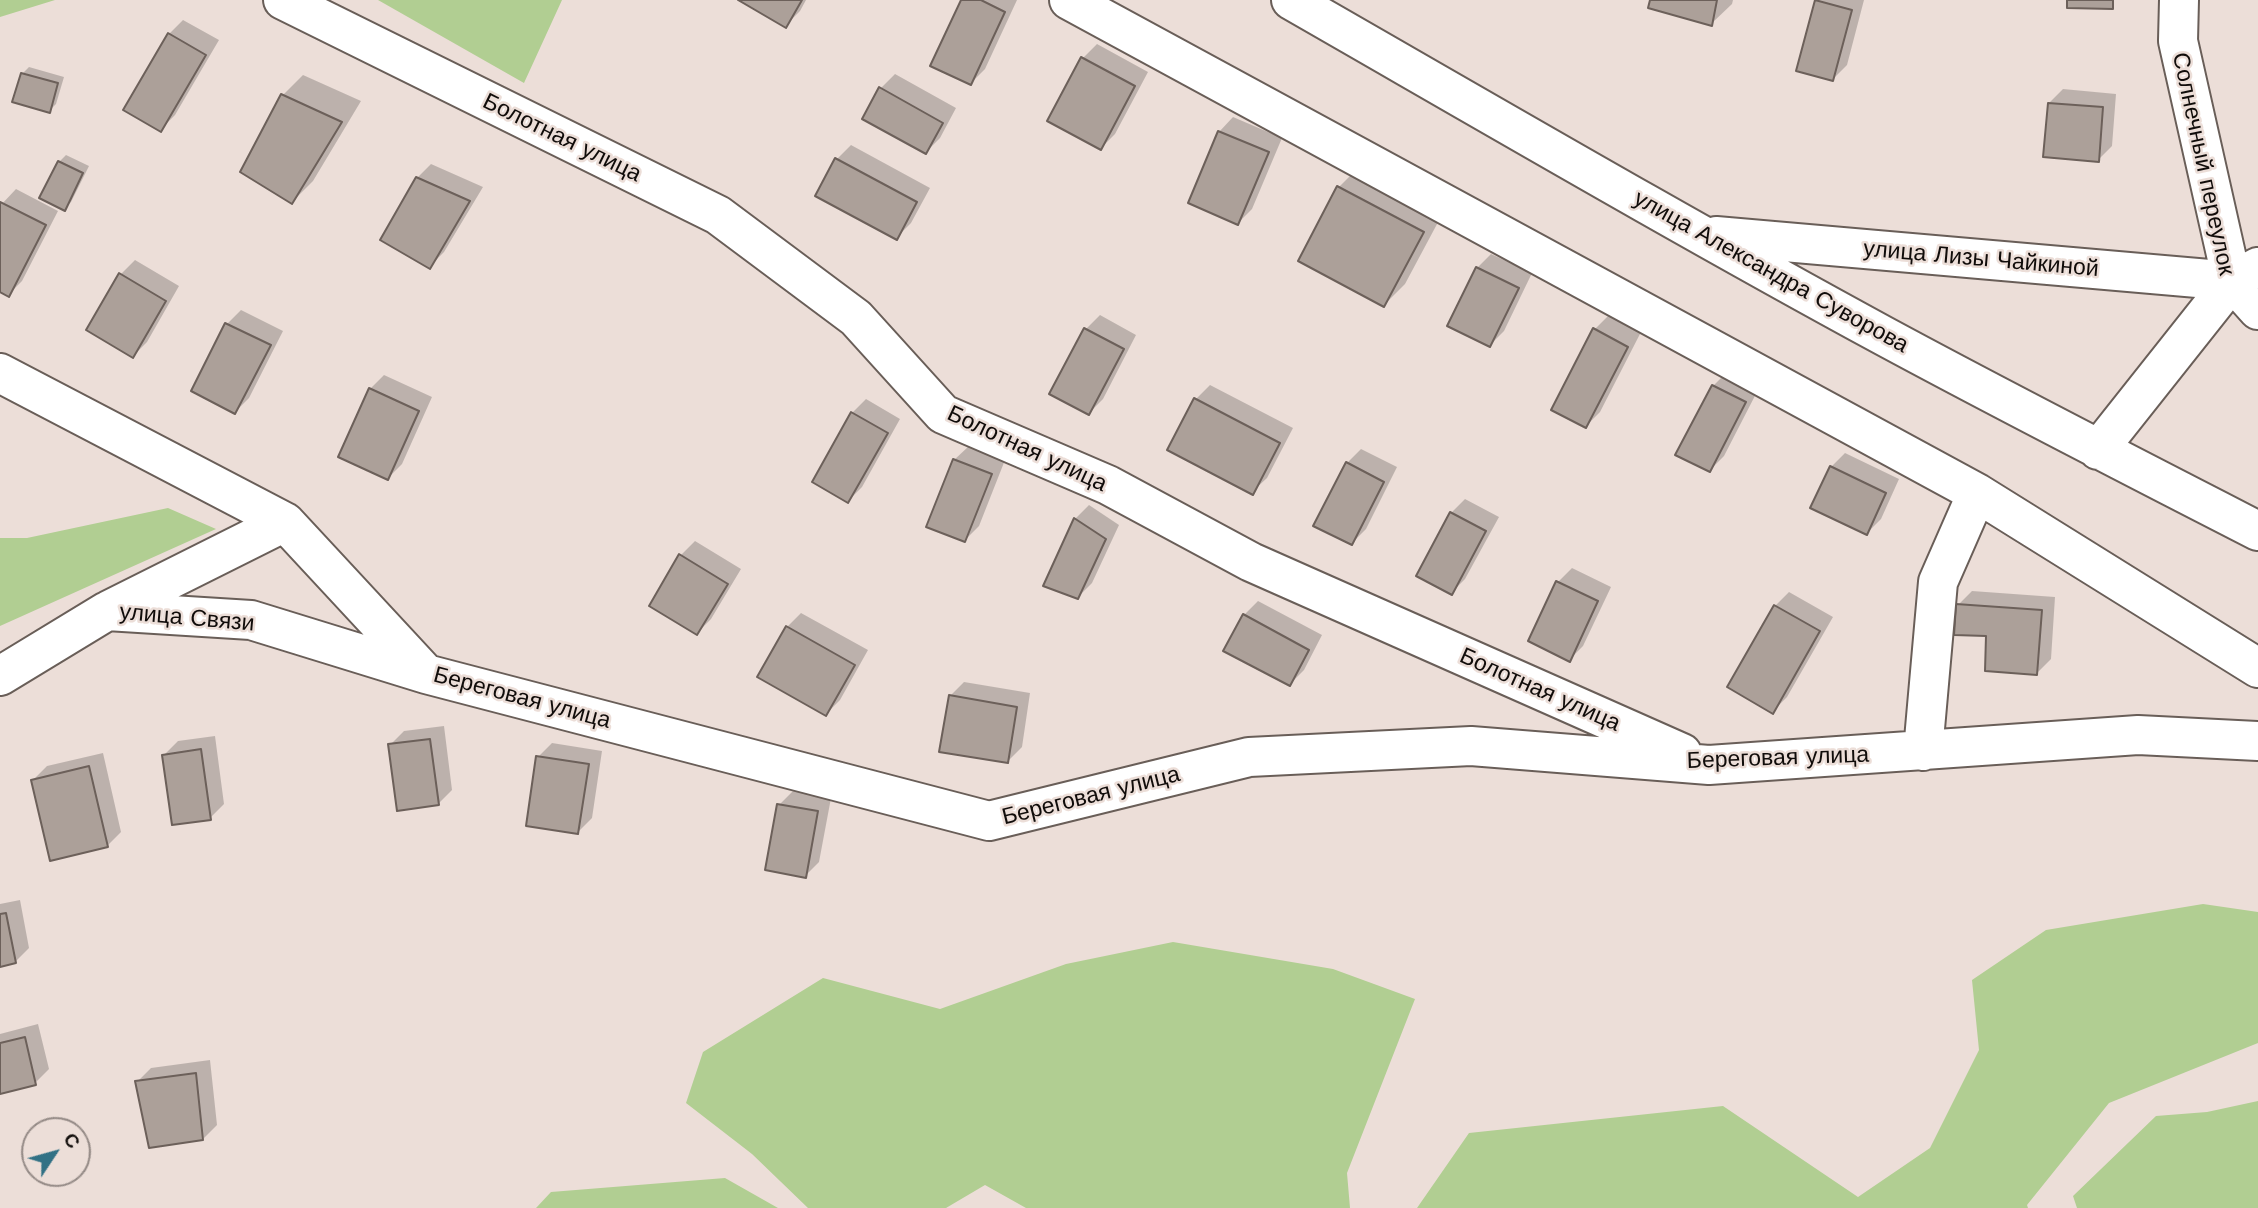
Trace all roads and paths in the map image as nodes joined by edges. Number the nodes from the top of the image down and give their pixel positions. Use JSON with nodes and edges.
{"nodes":[{"id":1,"x":283,"y":0,"type":"edge"},
{"id":2,"x":1069,"y":0,"type":"edge"},
{"id":3,"x":1291,"y":0,"type":"edge"},
{"id":4,"x":2179,"y":0,"type":"edge"},
{"id":5,"x":1701,"y":234,"type":"junction"},
{"id":6,"x":2245,"y":274,"type":"edge"},
{"id":7,"x":2258,"y":310,"type":"edge"},
{"id":8,"x":0,"y":373,"type":"edge"},
{"id":9,"x":2098,"y":450,"type":"junction"},
{"id":10,"x":1977,"y":493,"type":"junction"},
{"id":11,"x":285,"y":522,"type":"junction"},
{"id":12,"x":2258,"y":531,"type":"edge"},
{"id":13,"x":107,"y":611,"type":"junction"},
{"id":14,"x":2258,"y":668,"type":"edge"},
{"id":15,"x":426,"y":674,"type":"junction"},
{"id":16,"x":0,"y":676,"type":"edge"},
{"id":17,"x":2258,"y":741,"type":"edge"},
{"id":18,"x":1923,"y":751,"type":"junction"},
{"id":19,"x":1709,"y":765,"type":"junction"}],
"edges":[{"from":1,"to":19,"type":"street","name":"Болотная улица"},
{"from":2,"to":10,"type":"street"},
{"from":3,"to":5,"type":"street","name":"улица Александра Суворова"},
{"from":4,"to":6,"type":"street","name":"Солнечный переулок"},
{"from":5,"to":6,"type":"street","name":"улица Лизы Чайкиной"},
{"from":5,"to":9,"type":"street","name":"улица Александра Суворова"},
{"from":6,"to":7,"type":"street"},
{"from":6,"to":9,"type":"street","name":"Солнечный переулок"},
{"from":8,"to":11,"type":"street","name":"Береговая улица"},
{"from":9,"to":12,"type":"street","name":"улица Александра Суворова"},
{"from":10,"to":14,"type":"street"},
{"from":10,"to":18,"type":"street"},
{"from":11,"to":13,"type":"street"},
{"from":11,"to":15,"type":"street","name":"Береговая улица"},
{"from":13,"to":15,"type":"street","name":"улица Связи"},
{"from":13,"to":16,"type":"street","name":"улица Связи"},
{"from":15,"to":19,"type":"street","name":"Береговая улица"},
{"from":17,"to":18,"type":"street","name":"Береговая улица"},
{"from":18,"to":19,"type":"street","name":"Береговая улица"}]}
